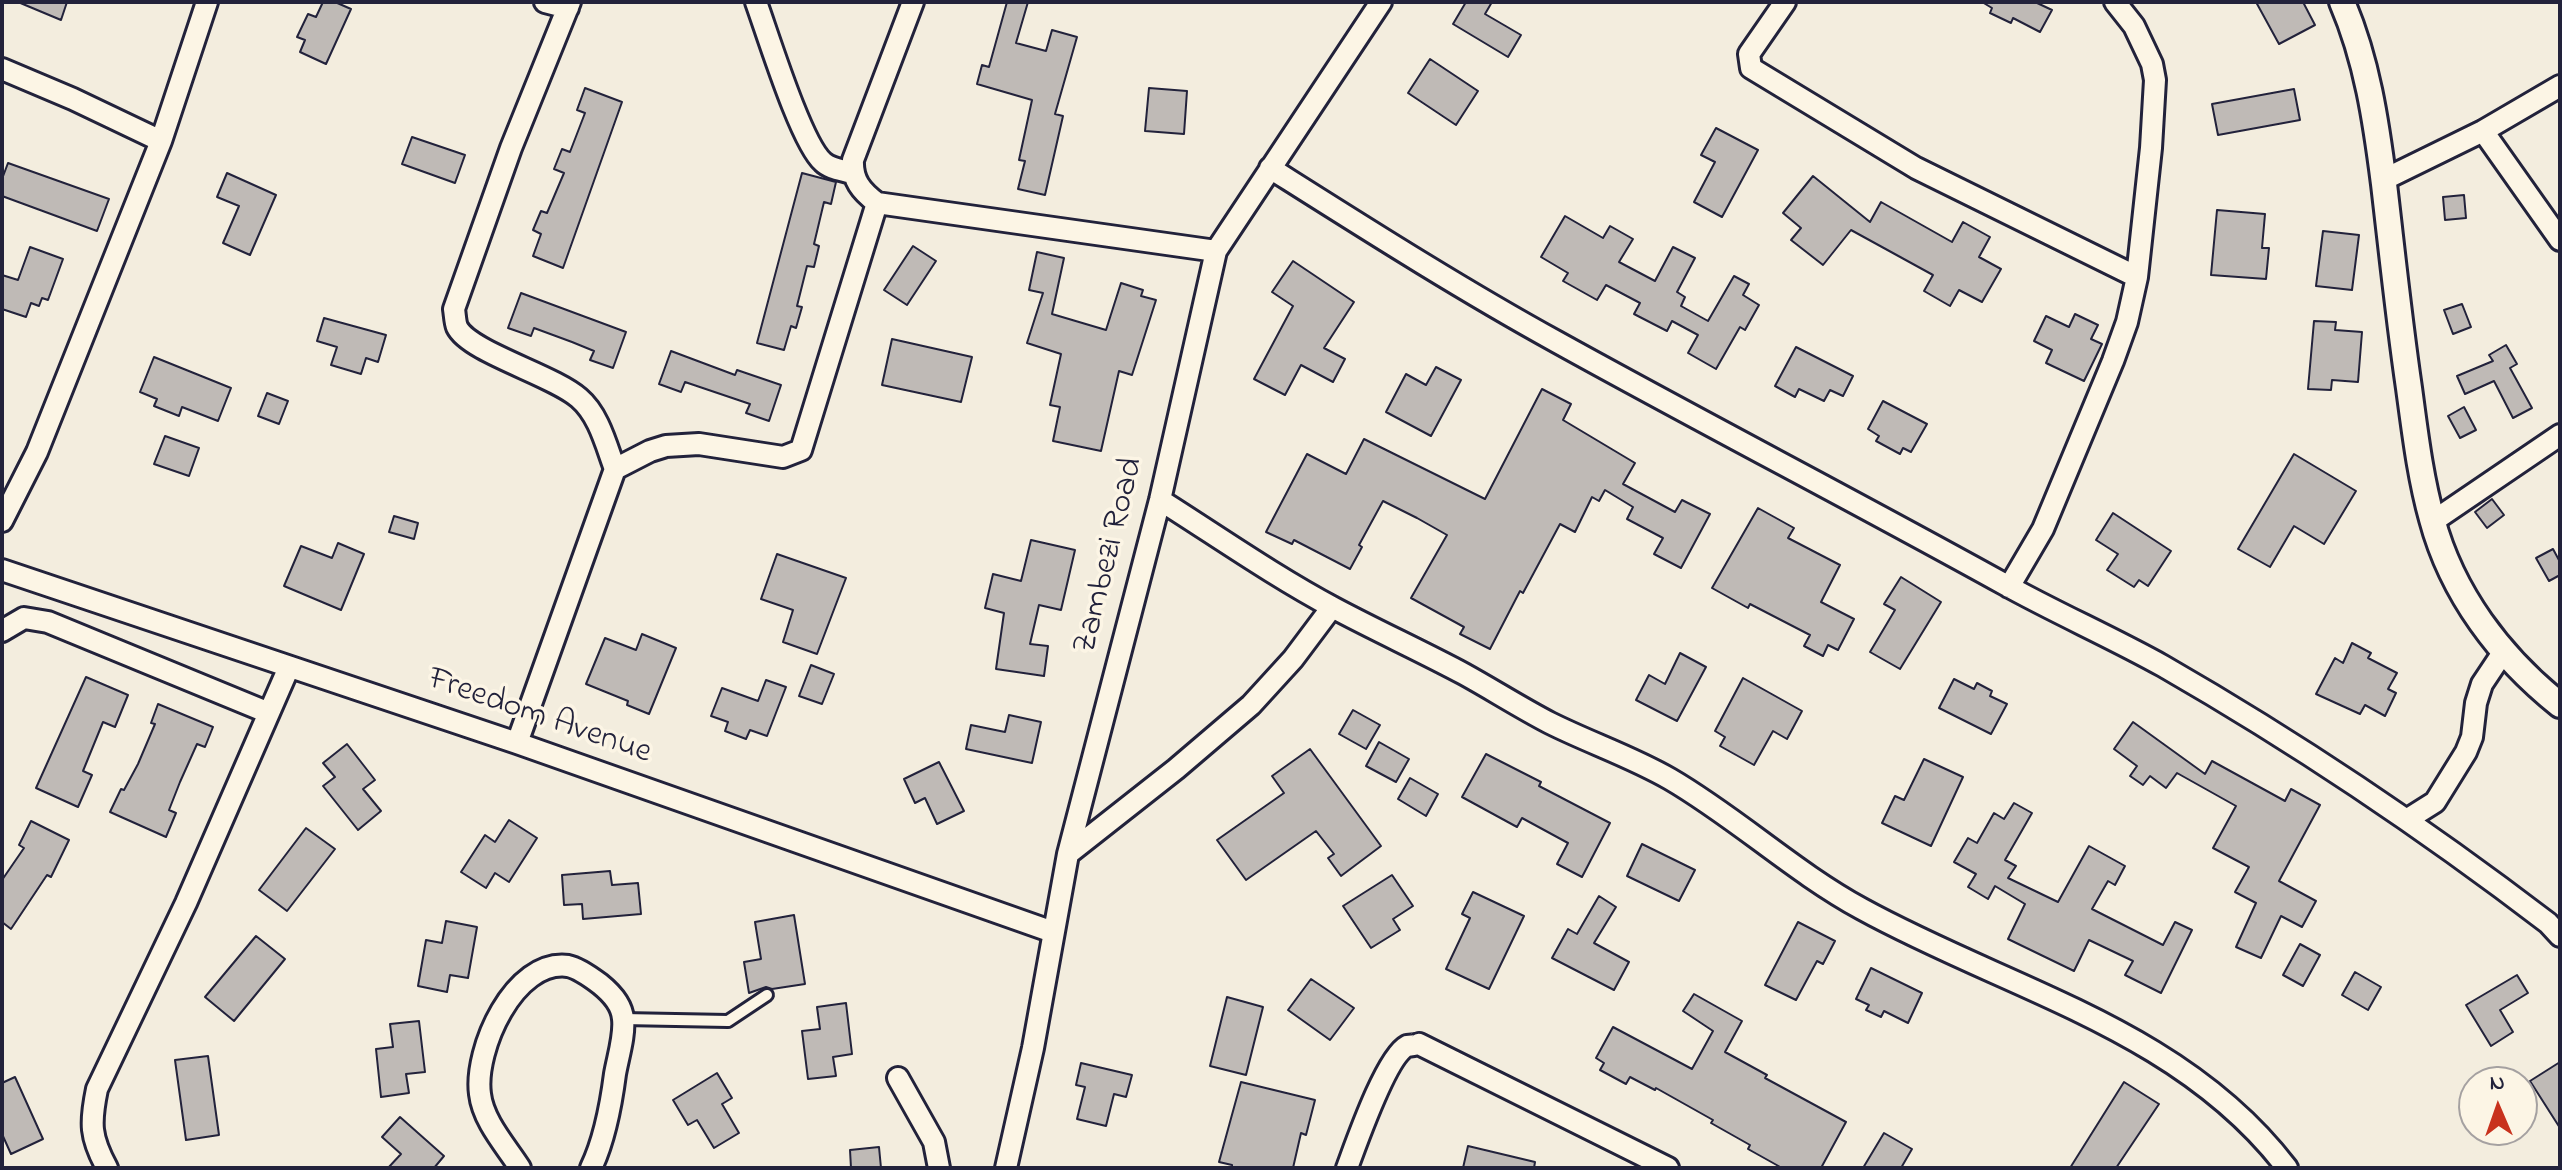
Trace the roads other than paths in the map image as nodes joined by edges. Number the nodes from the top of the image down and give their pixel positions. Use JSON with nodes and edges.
{"nodes":[{"id":1,"x":207,"y":2,"type":"edge"},
{"id":2,"x":545,"y":2,"type":"edge"},
{"id":3,"x":756,"y":2,"type":"edge"},
{"id":4,"x":913,"y":2,"type":"edge"},
{"id":5,"x":1381,"y":2,"type":"edge"},
{"id":6,"x":1785,"y":2,"type":"edge"},
{"id":7,"x":2115,"y":2,"type":"edge"},
{"id":8,"x":2342,"y":2,"type":"edge"},
{"id":9,"x":569,"y":5,"type":"edge"},
{"id":10,"x":2,"y":69,"type":"edge"},
{"id":11,"x":2560,"y":86,"type":"edge"},
{"id":12,"x":2483,"y":131,"type":"junction"},
{"id":13,"x":161,"y":141,"type":"junction"},
{"id":14,"x":1270,"y":168,"type":"junction"},
{"id":15,"x":852,"y":173,"type":"junction"},
{"id":16,"x":2383,"y":180,"type":"junction"},
{"id":17,"x":877,"y":203,"type":"junction"},
{"id":18,"x":2560,"y":240,"type":"edge"},
{"id":19,"x":1216,"y":251,"type":"junction"},
{"id":20,"x":2137,"y":277,"type":"junction"},
{"id":21,"x":2560,"y":435,"type":"edge"},
{"id":22,"x":615,"y":469,"type":"junction"},
{"id":23,"x":1160,"y":500,"type":"junction"},
{"id":24,"x":2,"y":521,"type":"edge"},
{"id":25,"x":2432,"y":522,"type":"junction"},
{"id":26,"x":2,"y":570,"type":"edge"},
{"id":27,"x":2009,"y":587,"type":"junction"},
{"id":28,"x":1332,"y":607,"type":"junction"},
{"id":29,"x":2,"y":631,"type":"edge"},
{"id":30,"x":2500,"y":647,"type":"junction"},
{"id":31,"x":289,"y":667,"type":"junction"},
{"id":32,"x":2560,"y":705,"type":"edge"},
{"id":33,"x":269,"y":713,"type":"junction"},
{"id":34,"x":517,"y":743,"type":"junction"},
{"id":35,"x":2408,"y":819,"type":"junction"},
{"id":36,"x":1068,"y":854,"type":"junction"},
{"id":37,"x":1053,"y":932,"type":"junction"},
{"id":38,"x":2560,"y":936,"type":"edge"},
{"id":39,"x":767,"y":995,"type":"dead end"},
{"id":40,"x":623,"y":1019,"type":"junction"},
{"id":41,"x":898,"y":1078,"type":"dead end"},
{"id":42,"x":107,"y":1168,"type":"edge"},
{"id":43,"x":520,"y":1168,"type":"edge"},
{"id":44,"x":591,"y":1168,"type":"edge"},
{"id":45,"x":939,"y":1168,"type":"edge"},
{"id":46,"x":1006,"y":1168,"type":"edge"},
{"id":47,"x":1347,"y":1168,"type":"edge"},
{"id":48,"x":1668,"y":1168,"type":"edge"},
{"id":49,"x":2287,"y":1168,"type":"edge"}],
"edges":[{"from":1,"to":13,"type":"street"},
{"from":2,"to":9,"type":"street"},
{"from":3,"to":15,"type":"street"},
{"from":4,"to":15,"type":"street"},
{"from":5,"to":14,"type":"street","name":"Zambezi Road"},
{"from":6,"to":20,"type":"street"},
{"from":7,"to":20,"type":"street"},
{"from":8,"to":16,"type":"street"},
{"from":9,"to":22,"type":"street"},
{"from":10,"to":13,"type":"street"},
{"from":11,"to":12,"type":"street"},
{"from":12,"to":16,"type":"street"},
{"from":12,"to":18,"type":"street"},
{"from":13,"to":24,"type":"street"},
{"from":14,"to":19,"type":"street","name":"Zambezi Road"},
{"from":14,"to":27,"type":"street"},
{"from":15,"to":17,"type":"street"},
{"from":16,"to":25,"type":"street"},
{"from":17,"to":19,"type":"street"},
{"from":17,"to":22,"type":"street"},
{"from":19,"to":23,"type":"street","name":"Zambezi Road"},
{"from":20,"to":27,"type":"street"},
{"from":21,"to":25,"type":"street"},
{"from":22,"to":34,"type":"street"},
{"from":23,"to":28,"type":"street"},
{"from":23,"to":36,"type":"street","name":"Zambezi Road"},
{"from":25,"to":30,"type":"street"},
{"from":26,"to":31,"type":"street","name":"Freedom Avenue"},
{"from":27,"to":35,"type":"street"},
{"from":28,"to":36,"type":"street"},
{"from":28,"to":49,"type":"street"},
{"from":29,"to":33,"type":"street"},
{"from":30,"to":32,"type":"street"},
{"from":30,"to":35,"type":"street"},
{"from":31,"to":33,"type":"street"},
{"from":31,"to":34,"type":"street","name":"Freedom Avenue"},
{"from":33,"to":42,"type":"street"},
{"from":34,"to":37,"type":"street","name":"Freedom Avenue"},
{"from":35,"to":38,"type":"street"},
{"from":36,"to":37,"type":"street","name":"Zambezi Road"},
{"from":37,"to":46,"type":"street","name":"Zambezi Road"},
{"from":39,"to":40,"type":"lane"},
{"from":40,"to":43,"type":"street"},
{"from":40,"to":44,"type":"street"},
{"from":41,"to":45,"type":"street"},
{"from":47,"to":48,"type":"street"}]}
